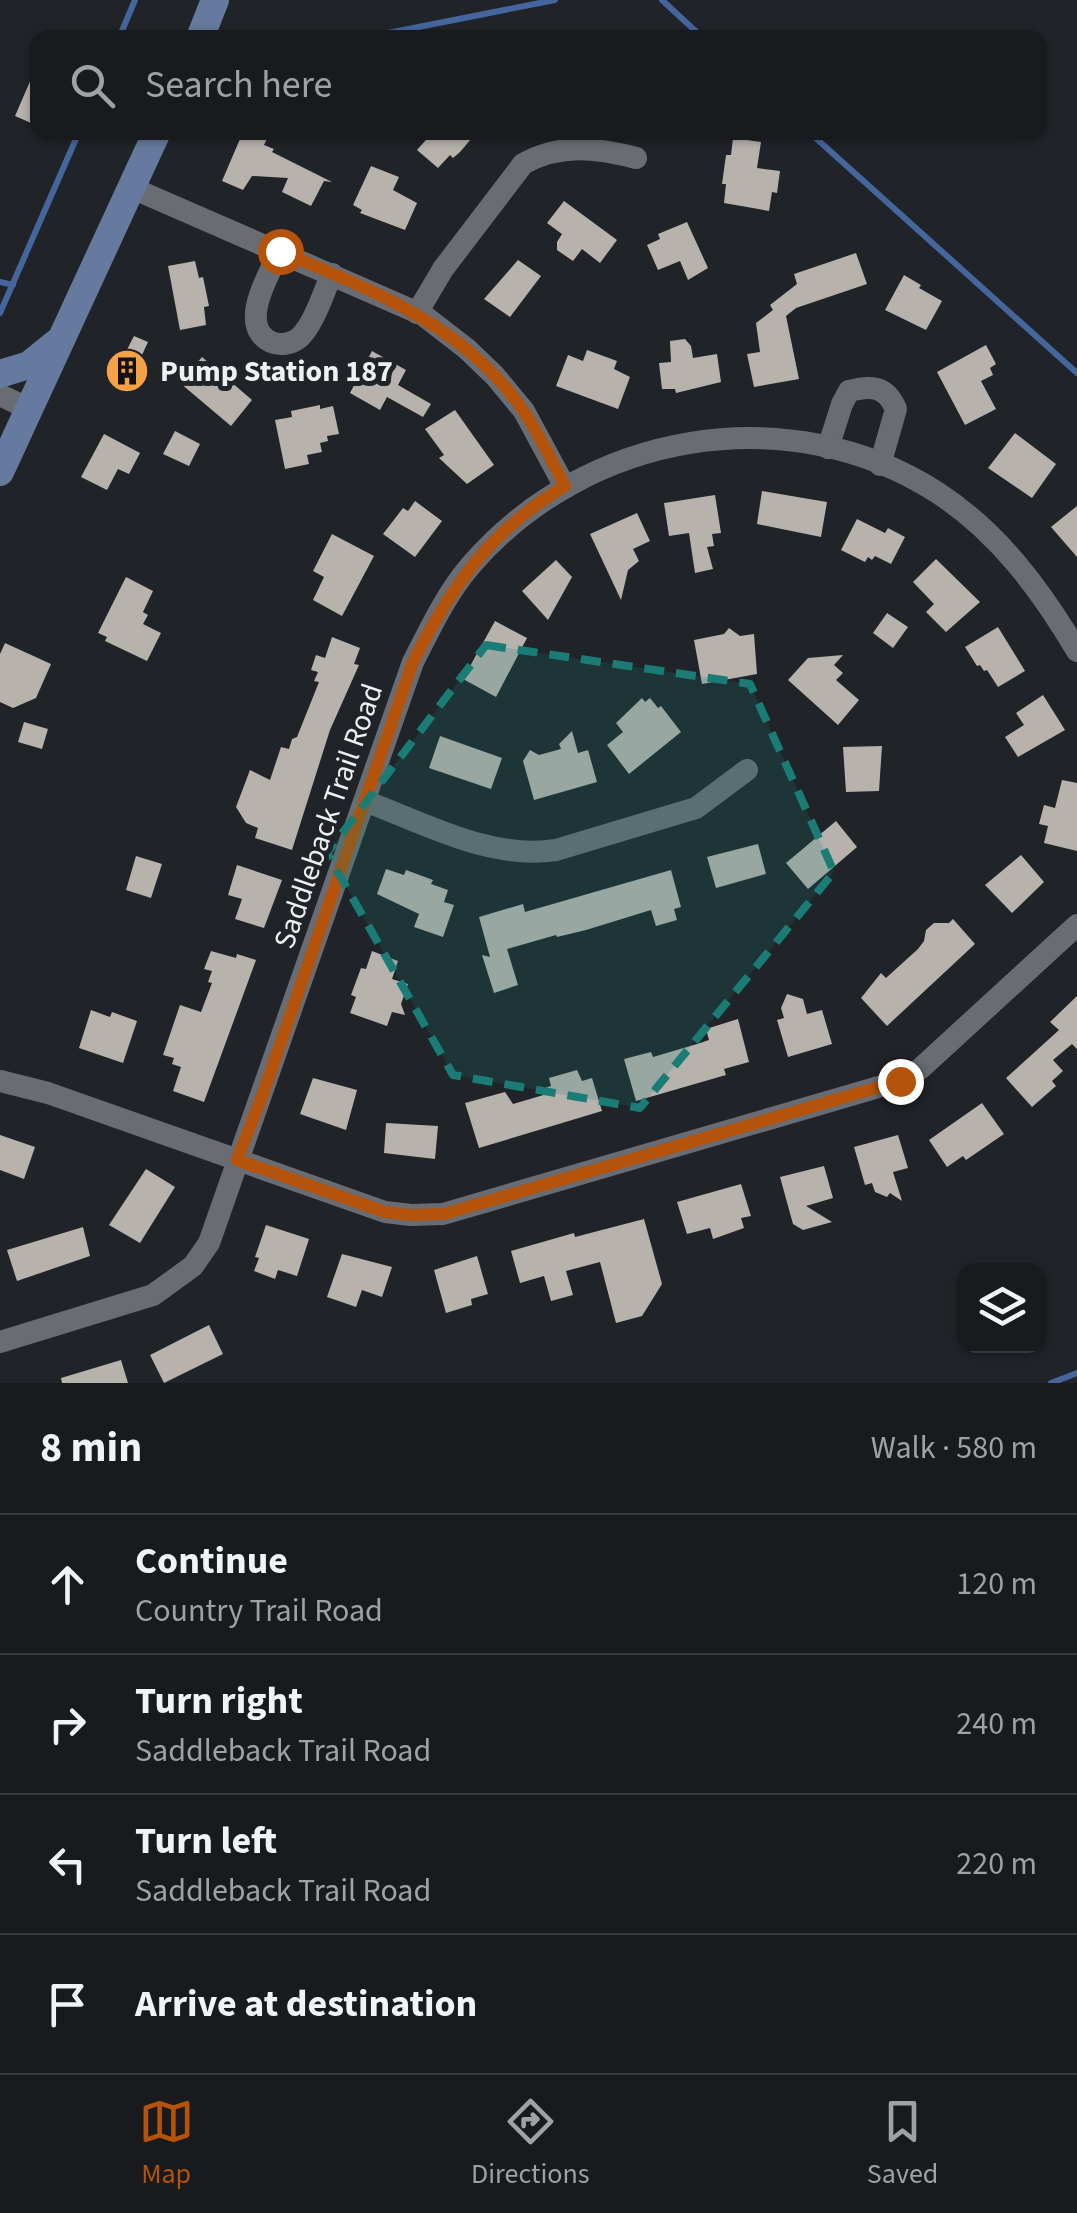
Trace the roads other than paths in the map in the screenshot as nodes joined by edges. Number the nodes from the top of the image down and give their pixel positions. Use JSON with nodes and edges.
{"nodes":[{"id":1,"x":215,"y":0,"type":"edge"},
{"id":2,"x":203,"y":30,"type":"edge"},
{"id":3,"x":153,"y":140,"type":"edge"},
{"id":4,"x":636,"y":158,"type":"dead end"},
{"id":5,"x":132,"y":188,"type":"junction"},
{"id":6,"x":280,"y":251,"type":"junction"},
{"id":7,"x":332,"y":274,"type":"junction"},
{"id":8,"x":417,"y":313,"type":"junction"},
{"id":9,"x":61,"y":340,"type":"junction"},
{"id":10,"x":0,"y":374,"type":"edge"},
{"id":11,"x":0,"y":395,"type":"edge"},
{"id":12,"x":28,"y":409,"type":"junction"},
{"id":13,"x":828,"y":448,"type":"junction"},
{"id":14,"x":880,"y":465,"type":"junction"},
{"id":15,"x":0,"y":472,"type":"edge"},
{"id":16,"x":565,"y":486,"type":"junction"},
{"id":17,"x":1077,"y":650,"type":"edge"},
{"id":18,"x":747,"y":770,"type":"dead end"},
{"id":19,"x":364,"y":802,"type":"junction"},
{"id":20,"x":1077,"y":926,"type":"edge"},
{"id":21,"x":0,"y":1081,"type":"edge"},
{"id":22,"x":237,"y":1160,"type":"junction"},
{"id":23,"x":0,"y":1342,"type":"edge"}],
"edges":[{"from":1,"to":2,"type":"main road"},
{"from":3,"to":5,"type":"main road"},
{"from":4,"to":8,"type":"street"},
{"from":5,"to":6,"type":"street"},
{"from":5,"to":9,"type":"main road"},
{"from":6,"to":7,"type":"street"},
{"from":6,"to":7,"type":"street"},
{"from":7,"to":8,"type":"street"},
{"from":8,"to":16,"type":"street"},
{"from":9,"to":10,"type":"main road"},
{"from":9,"to":12,"type":"main road"},
{"from":11,"to":12,"type":"street"},
{"from":12,"to":15,"type":"main road"},
{"from":13,"to":14,"type":"street","name":"Saddleback Trail Road"},
{"from":13,"to":14,"type":"street"},
{"from":13,"to":16,"type":"street","name":"Saddleback Trail Road"},
{"from":14,"to":17,"type":"street","name":"Saddleback Trail Road"},
{"from":16,"to":19,"type":"street","name":"Saddleback Trail Road"},
{"from":18,"to":19,"type":"street"},
{"from":19,"to":22,"type":"street","name":"Saddleback Trail Road"},
{"from":20,"to":22,"type":"street"},
{"from":21,"to":22,"type":"street"},
{"from":22,"to":23,"type":"street","name":"Saddleback Trail Road"}]}
